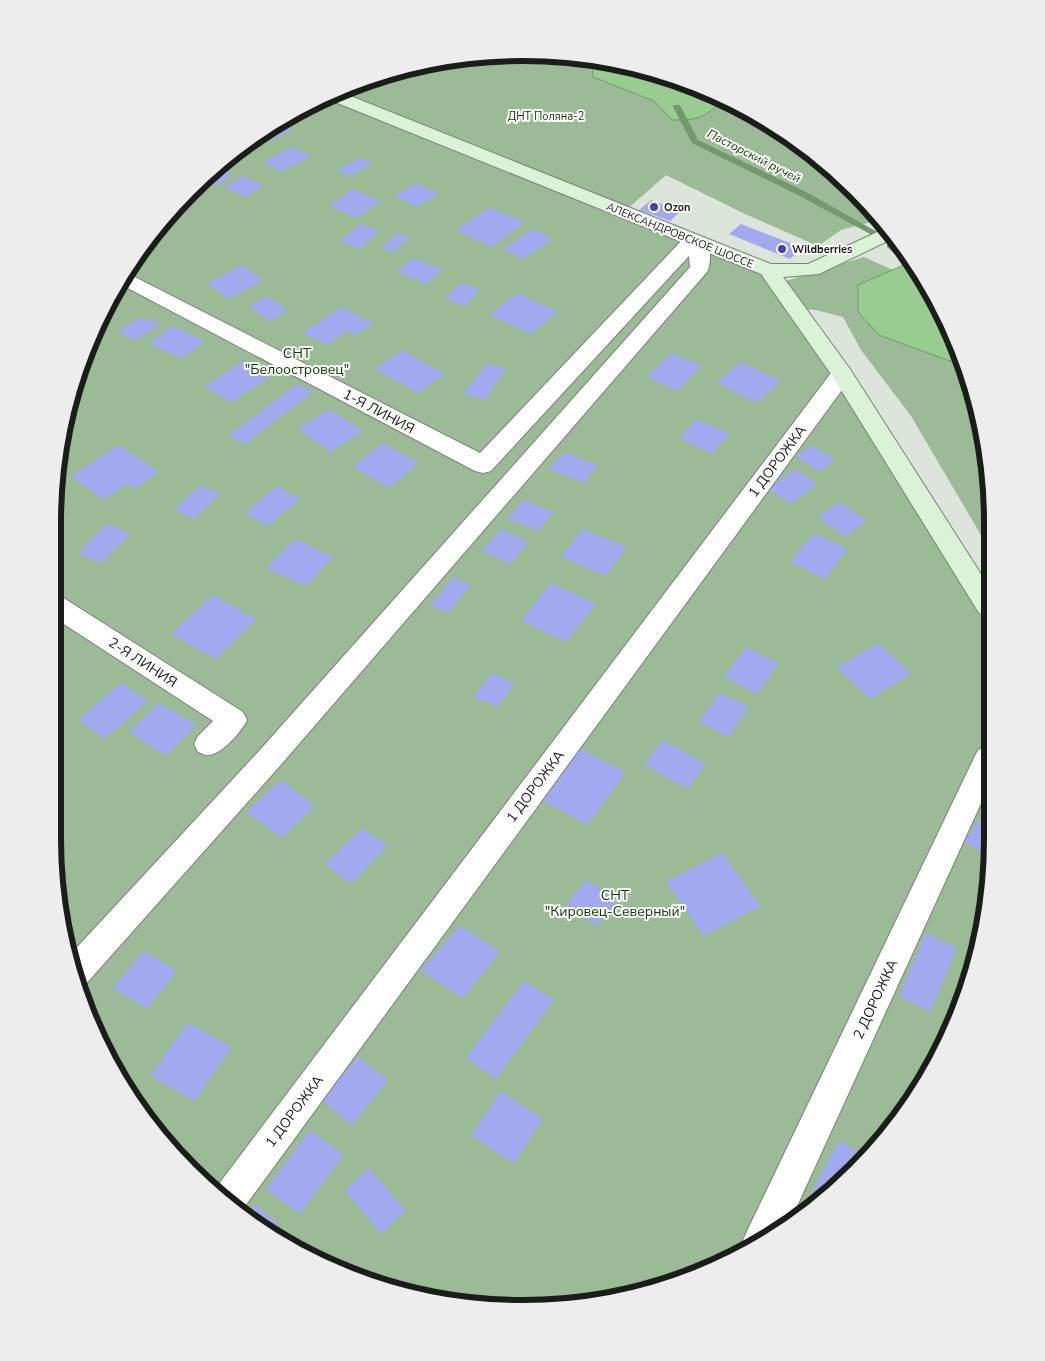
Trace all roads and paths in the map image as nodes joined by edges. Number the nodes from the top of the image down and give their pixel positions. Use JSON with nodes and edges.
{"nodes":[{"id":1,"x":342,"y":98,"type":"edge"},
{"id":2,"x":883,"y":236,"type":"edge"},
{"id":3,"x":696,"y":242,"type":"junction"},
{"id":4,"x":768,"y":270,"type":"junction"},
{"id":5,"x":130,"y":281,"type":"edge"},
{"id":6,"x":842,"y":374,"type":"junction"},
{"id":7,"x":984,"y":600,"type":"edge"},
{"id":8,"x":61,"y":609,"type":"edge"},
{"id":9,"x":208,"y":744,"type":"dead end"},
{"id":10,"x":984,"y":767,"type":"edge"},
{"id":11,"x":80,"y":967,"type":"edge"},
{"id":12,"x":231,"y":1195,"type":"edge"},
{"id":13,"x":767,"y":1229,"type":"edge"}],
"edges":[{"from":1,"to":3,"type":"street","name":"АЛЕКСАНДРОВСКОЕ ШОССЕ"},
{"from":2,"to":4,"type":"street"},
{"from":3,"to":4,"type":"street","name":"АЛЕКСАНДРОВСКОЕ ШОССЕ"},
{"from":3,"to":5,"type":"street","name":"1-Я ЛИНИЯ"},
{"from":3,"to":11,"type":"street"},
{"from":4,"to":6,"type":"street","name":"АЛЕКСАНДРОВСКОЕ ШОССЕ"},
{"from":6,"to":7,"type":"street","name":"АЛЕКСАНДРОВСКОЕ ШОССЕ"},
{"from":6,"to":12,"type":"street","name":"1 ДОРОЖКА"},
{"from":8,"to":9,"type":"street","name":"2-Я ЛИНИЯ"},
{"from":10,"to":13,"type":"street","name":"2 ДОРОЖКА"}]}
